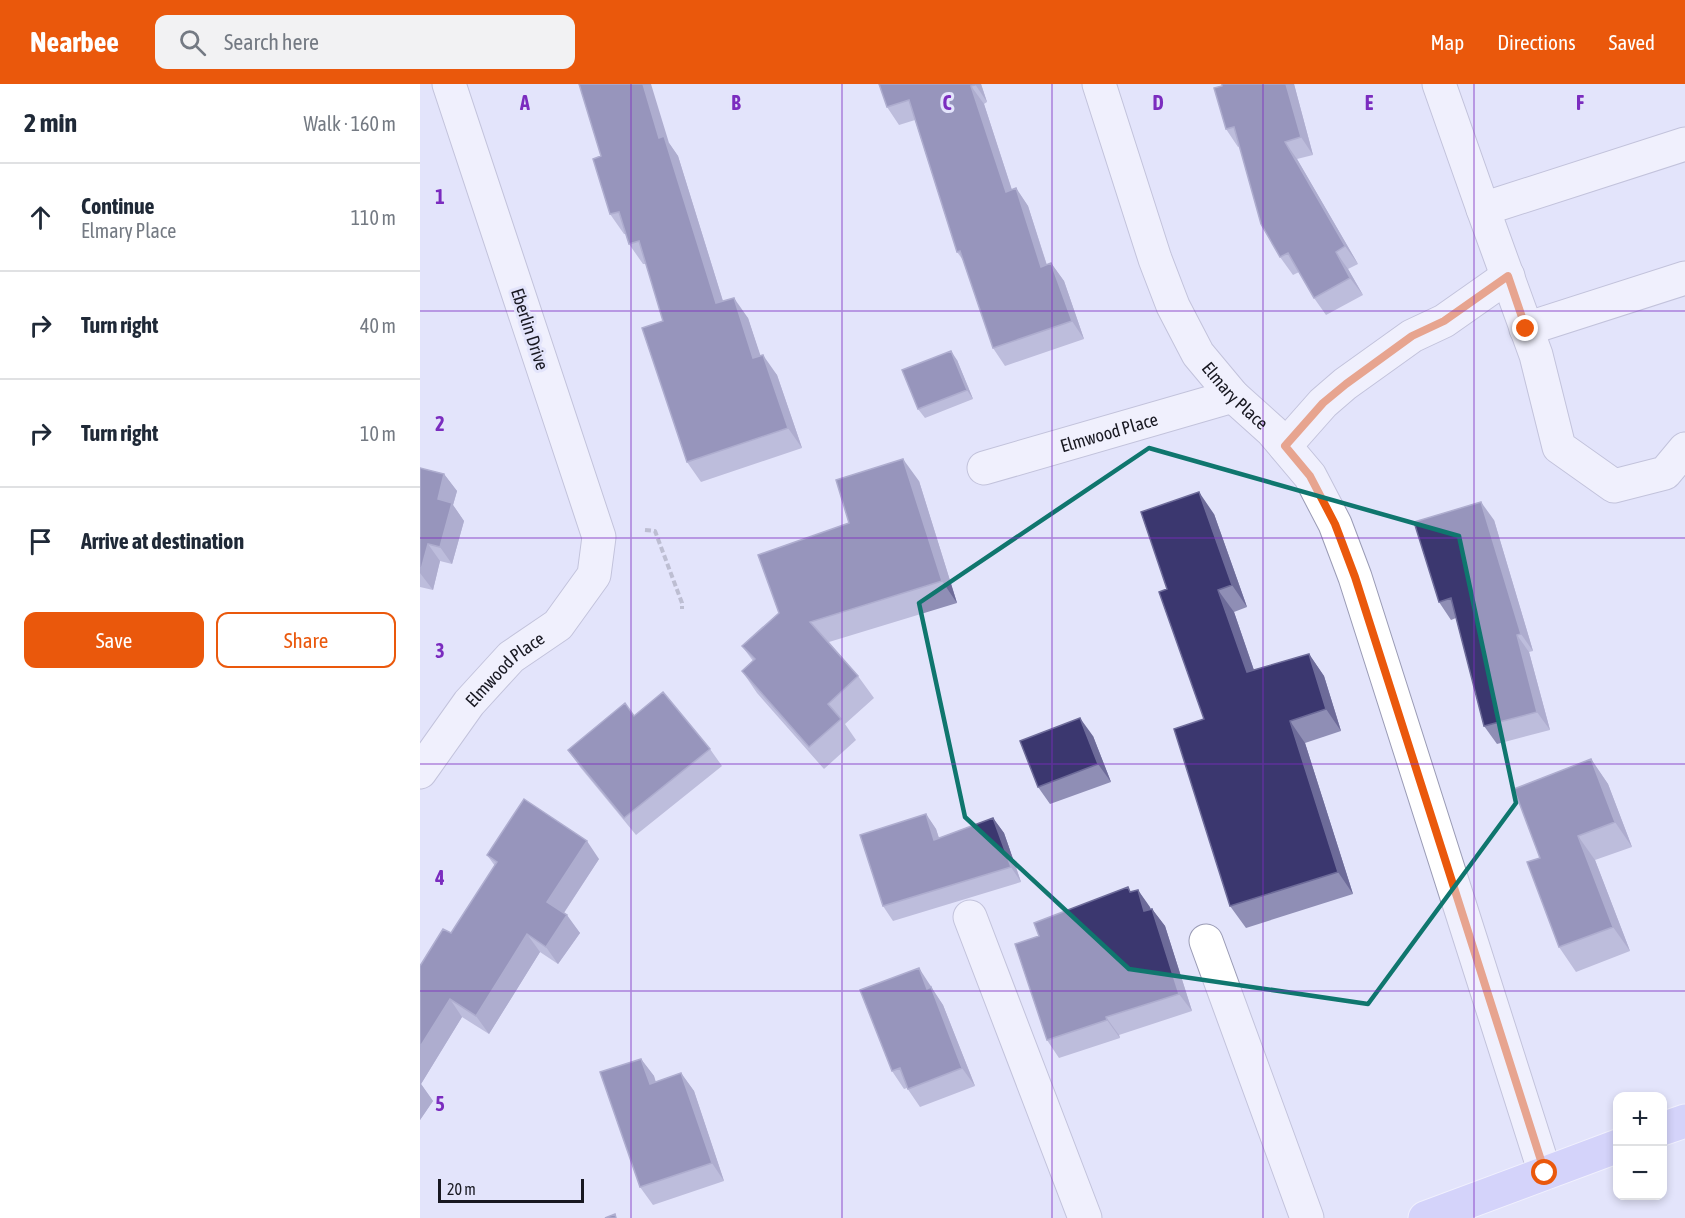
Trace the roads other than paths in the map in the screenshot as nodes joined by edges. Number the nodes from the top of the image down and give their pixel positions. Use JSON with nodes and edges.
{"nodes":[{"id":1,"x":449,"y":84,"type":"edge"},
{"id":2,"x":1098,"y":84,"type":"edge"},
{"id":3,"x":1439,"y":84,"type":"edge"},
{"id":4,"x":1685,"y":144,"type":"edge"},
{"id":5,"x":1483,"y":209,"type":"junction"},
{"id":6,"x":1508,"y":276,"type":"junction"},
{"id":7,"x":1685,"y":278,"type":"edge"},
{"id":8,"x":1526,"y":329,"type":"junction"},
{"id":9,"x":1233,"y":396,"type":"junction"},
{"id":10,"x":1285,"y":446,"type":"junction"},
{"id":11,"x":1685,"y":449,"type":"edge"},
{"id":12,"x":984,"y":468,"type":"dead end"},
{"id":13,"x":594,"y":575,"type":"joint"},
{"id":14,"x":420,"y":772,"type":"edge"},
{"id":15,"x":970,"y":917,"type":"dead end"},
{"id":16,"x":1206,"y":941,"type":"dead end"},
{"id":17,"x":1685,"y":1121,"type":"edge"},
{"id":18,"x":1667,"y":1127,"type":"edge"},
{"id":19,"x":1613,"y":1148,"type":"edge"},
{"id":20,"x":1545,"y":1173,"type":"junction"},
{"id":21,"x":1085,"y":1218,"type":"edge"},
{"id":22,"x":1307,"y":1218,"type":"edge"},
{"id":23,"x":1425,"y":1218,"type":"edge"}],
"edges":[{"from":1,"to":13,"type":"street","name":"Eberlin Drive"},
{"from":2,"to":9,"type":"street","name":"Elmary Place"},
{"from":3,"to":5,"type":"street"},
{"from":4,"to":5,"type":"street"},
{"from":5,"to":6,"type":"street"},
{"from":6,"to":8,"type":"street"},
{"from":6,"to":10,"type":"street"},
{"from":7,"to":8,"type":"street"},
{"from":8,"to":11,"type":"street"},
{"from":9,"to":10,"type":"street","name":"Elmary Place"},
{"from":9,"to":12,"type":"street","name":"Elmwood Place"},
{"from":10,"to":20,"type":"street","name":"Elmary Place"},
{"from":13,"to":14,"type":"street","name":"Elmwood Place"},
{"from":15,"to":21,"type":"street"},
{"from":16,"to":22,"type":"street"},
{"from":17,"to":18,"type":"main road"},
{"from":19,"to":20,"type":"main road"},
{"from":20,"to":23,"type":"main road"}]}
